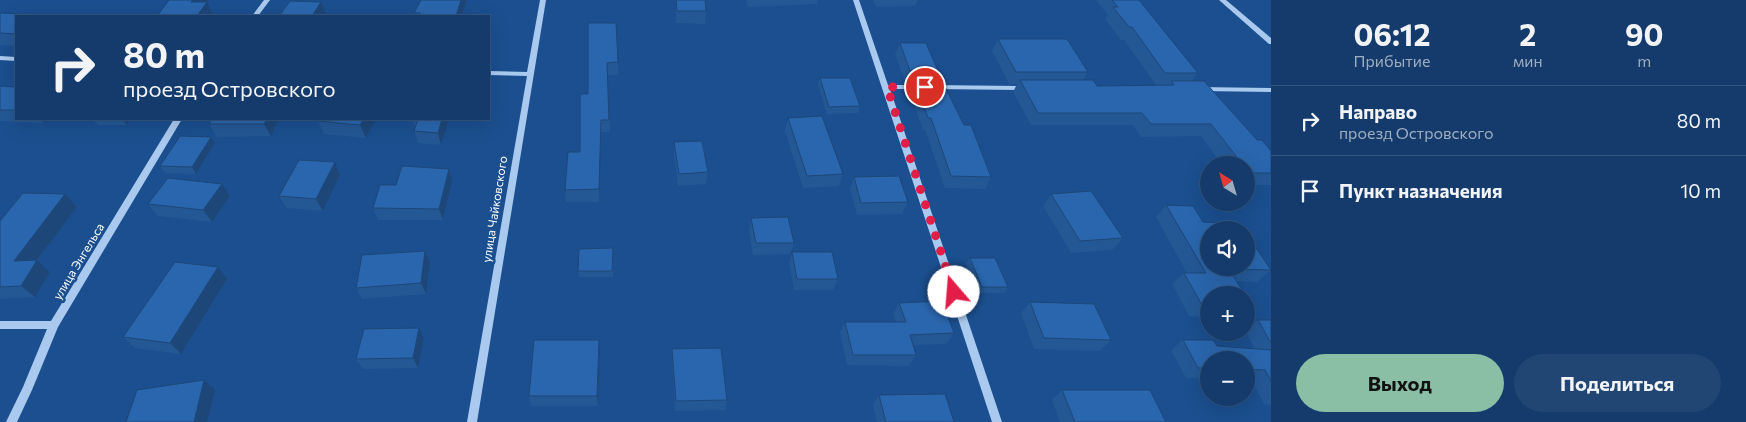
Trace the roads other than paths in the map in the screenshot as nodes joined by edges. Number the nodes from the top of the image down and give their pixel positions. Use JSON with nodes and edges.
{"nodes":[{"id":1,"x":266,"y":0,"type":"edge"},
{"id":2,"x":543,"y":0,"type":"edge"},
{"id":3,"x":856,"y":0,"type":"edge"},
{"id":4,"x":1222,"y":0,"type":"edge"},
{"id":5,"x":256,"y":15,"type":"edge"},
{"id":6,"x":1271,"y":42,"type":"edge"},
{"id":7,"x":0,"y":58,"type":"edge"},
{"id":8,"x":15,"y":59,"type":"edge"},
{"id":9,"x":490,"y":73,"type":"edge"},
{"id":10,"x":529,"y":74,"type":"junction"},
{"id":11,"x":887,"y":87,"type":"junction"},
{"id":12,"x":1034,"y":88,"type":"edge"},
{"id":13,"x":1192,"y":89,"type":"edge"},
{"id":14,"x":1271,"y":90,"type":"edge"},
{"id":15,"x":177,"y":120,"type":"edge"},
{"id":16,"x":54,"y":325,"type":"junction"},
{"id":17,"x":0,"y":326,"type":"edge"},
{"id":18,"x":11,"y":422,"type":"edge"},
{"id":19,"x":472,"y":422,"type":"edge"},
{"id":20,"x":997,"y":422,"type":"edge"}],
"edges":[{"from":1,"to":5,"type":"street"},
{"from":2,"to":10,"type":"street","name":"улица Чайковского"},
{"from":3,"to":11,"type":"street"},
{"from":4,"to":6,"type":"street"},
{"from":7,"to":8,"type":"street"},
{"from":9,"to":10,"type":"street"},
{"from":10,"to":19,"type":"street","name":"улица Чайковского"},
{"from":11,"to":12,"type":"street"},
{"from":11,"to":20,"type":"street"},
{"from":13,"to":14,"type":"street"},
{"from":15,"to":16,"type":"street","name":"улица Энгельса"},
{"from":16,"to":17,"type":"street"},
{"from":16,"to":18,"type":"street","name":"улица Энгельса"}]}
